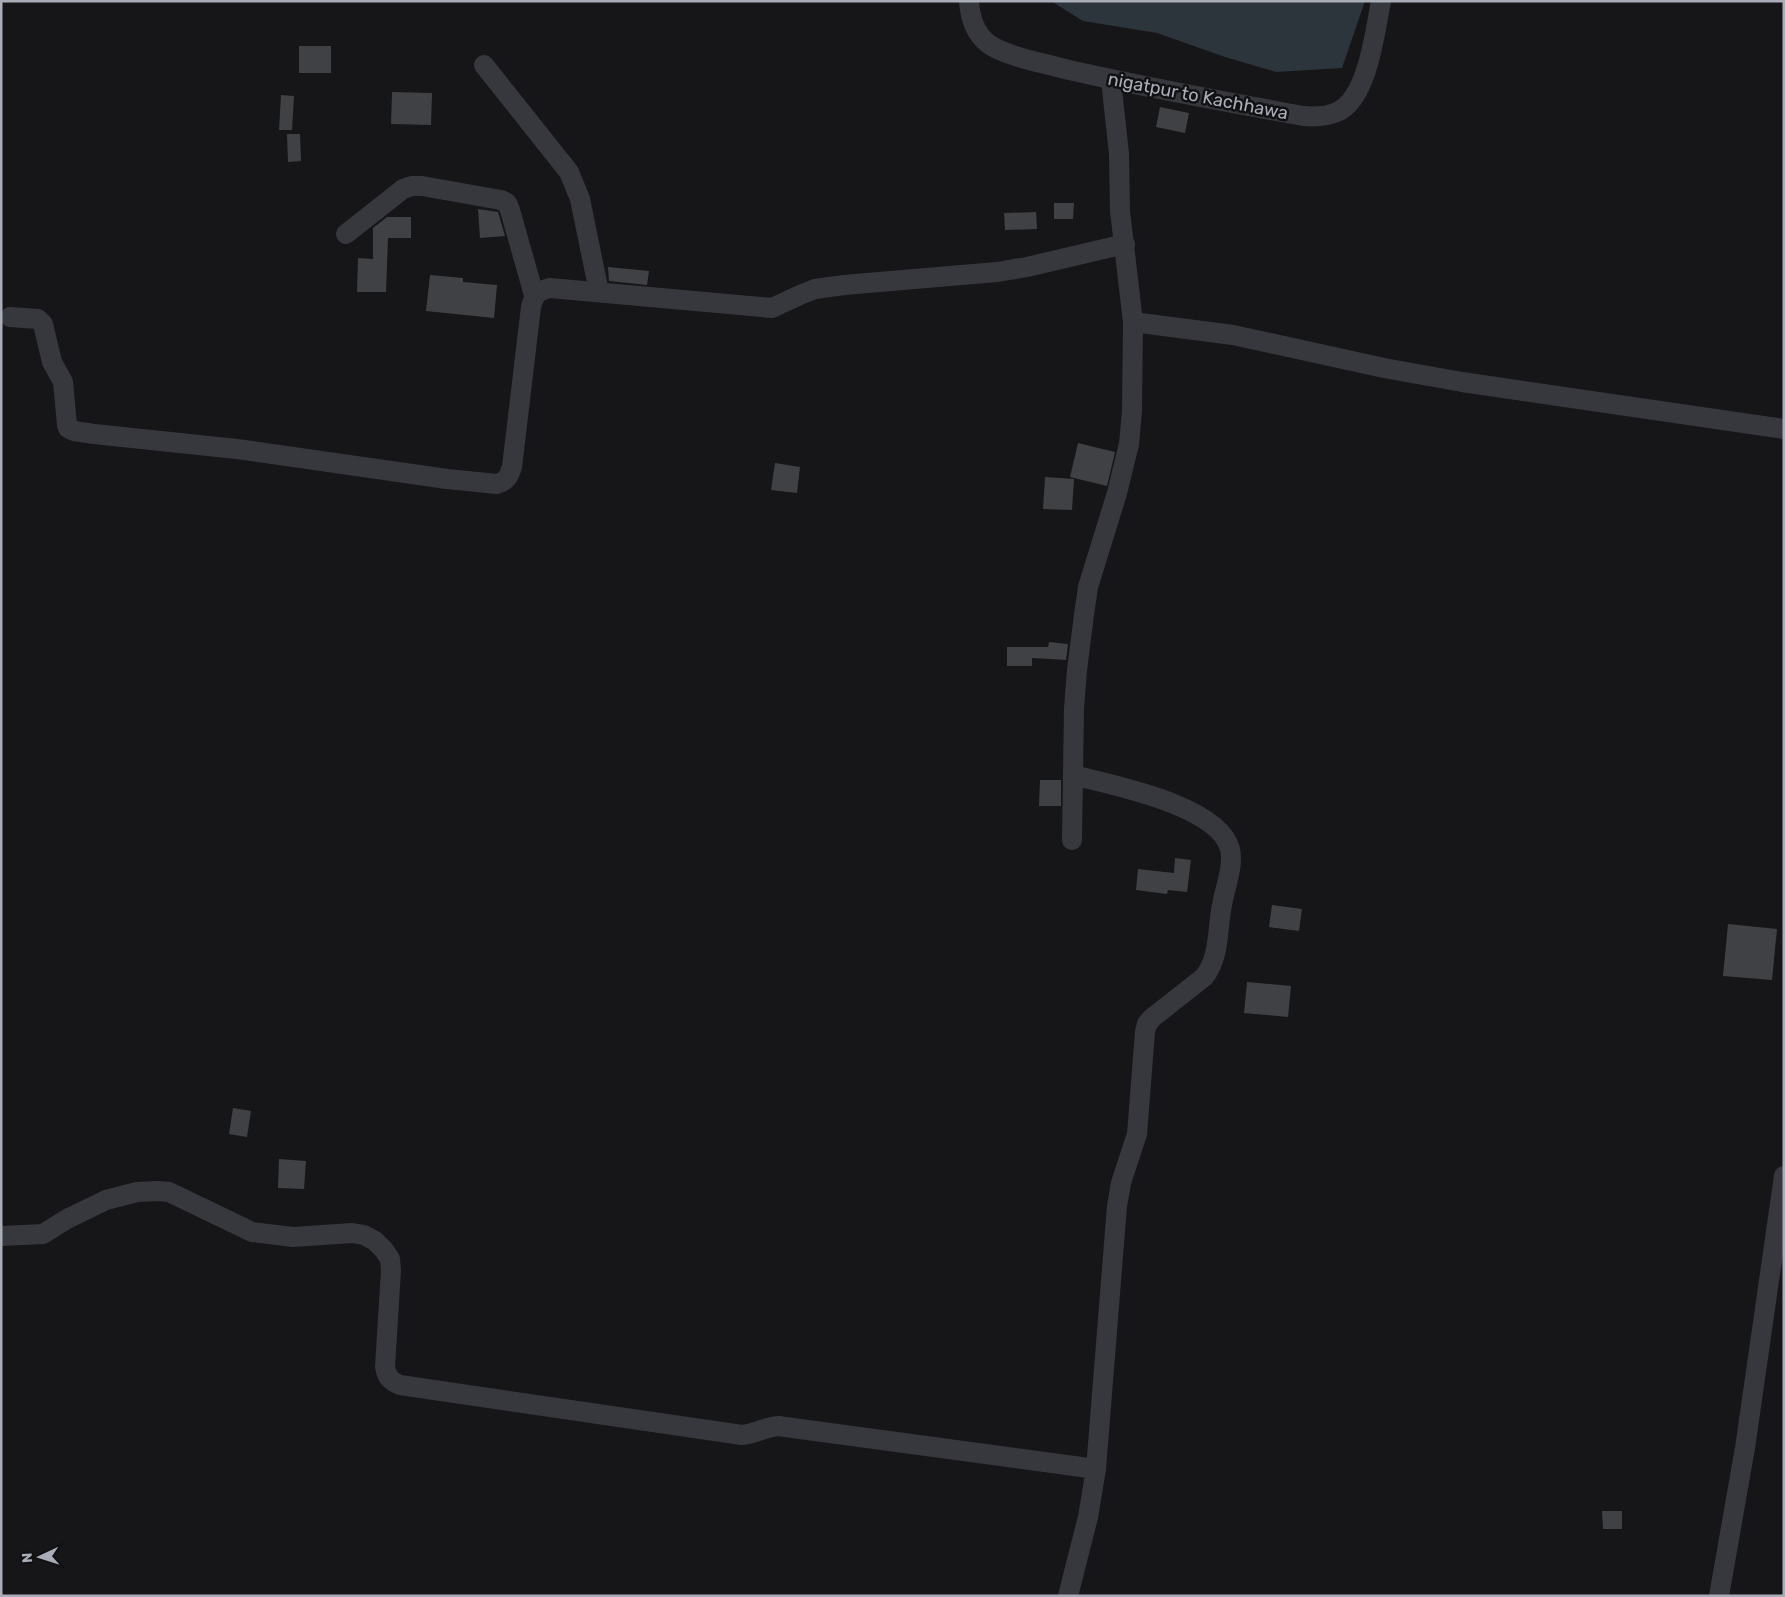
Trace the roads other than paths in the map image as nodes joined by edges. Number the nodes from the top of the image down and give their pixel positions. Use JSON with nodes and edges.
{"nodes":[{"id":1,"x":969,"y":1,"type":"edge"},
{"id":2,"x":1381,"y":1,"type":"edge"},
{"id":3,"x":484,"y":65,"type":"dead end"},
{"id":4,"x":1111,"y":80,"type":"junction"},
{"id":5,"x":346,"y":234,"type":"dead end"},
{"id":6,"x":1125,"y":244,"type":"junction"},
{"id":7,"x":599,"y":292,"type":"junction"},
{"id":8,"x":534,"y":295,"type":"junction"},
{"id":9,"x":10,"y":317,"type":"dead end"},
{"id":10,"x":1132,"y":322,"type":"junction"},
{"id":11,"x":1784,"y":429,"type":"edge"},
{"id":12,"x":1073,"y":775,"type":"junction"},
{"id":13,"x":1072,"y":840,"type":"dead end"},
{"id":14,"x":1784,"y":1176,"type":"edge"},
{"id":15,"x":1,"y":1236,"type":"edge"},
{"id":16,"x":1096,"y":1469,"type":"junction"},
{"id":17,"x":1068,"y":1596,"type":"edge"},
{"id":18,"x":1719,"y":1596,"type":"edge"}],
"edges":[{"from":1,"to":4,"type":"street","name":"nigatpur to Kachhawa"},
{"from":2,"to":4,"type":"street","name":"nigatpur to Kachhawa"},
{"from":3,"to":7,"type":"street"},
{"from":4,"to":6,"type":"street"},
{"from":5,"to":8,"type":"street"},
{"from":6,"to":7,"type":"street"},
{"from":6,"to":10,"type":"street"},
{"from":7,"to":8,"type":"street"},
{"from":8,"to":9,"type":"street"},
{"from":10,"to":11,"type":"street"},
{"from":10,"to":12,"type":"street"},
{"from":12,"to":13,"type":"street"},
{"from":12,"to":16,"type":"street"},
{"from":14,"to":18,"type":"street"},
{"from":15,"to":16,"type":"street"},
{"from":16,"to":17,"type":"street"}]}
